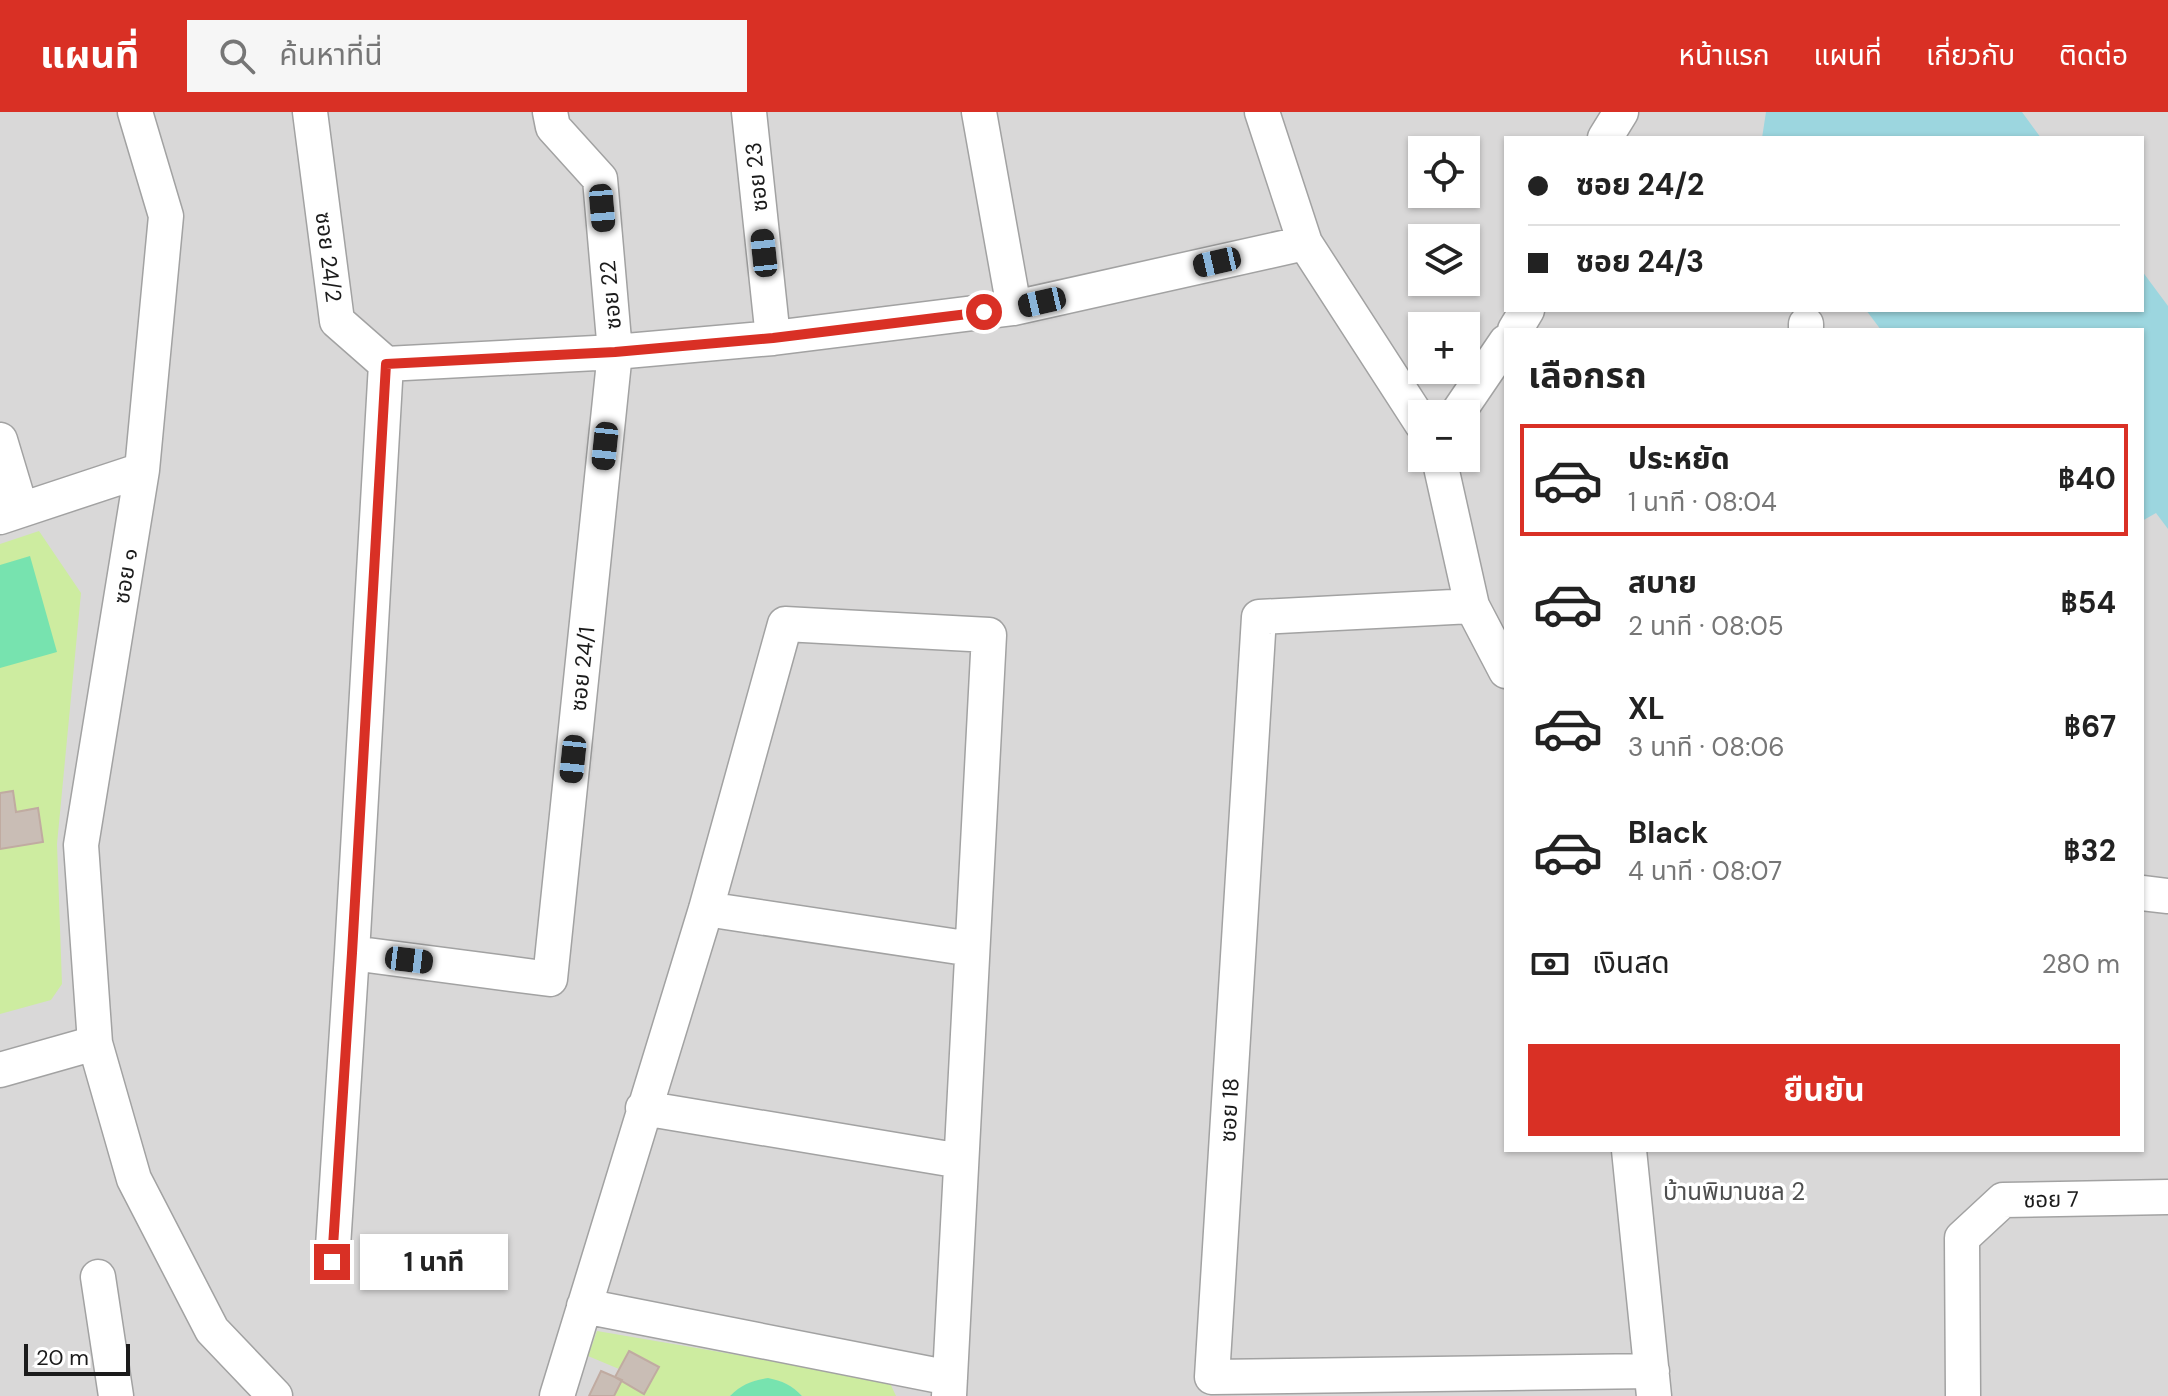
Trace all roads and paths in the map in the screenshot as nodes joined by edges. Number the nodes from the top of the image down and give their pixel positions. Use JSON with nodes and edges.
{"nodes":[{"id":1,"x":135,"y":112,"type":"edge"},
{"id":2,"x":310,"y":112,"type":"edge"},
{"id":3,"x":550,"y":112,"type":"edge"},
{"id":4,"x":749,"y":112,"type":"edge"},
{"id":5,"x":979,"y":112,"type":"edge"},
{"id":6,"x":1262,"y":112,"type":"edge"},
{"id":7,"x":1305,"y":243,"type":"junction"},
{"id":8,"x":1014,"y":308,"type":"junction"},
{"id":9,"x":773,"y":338,"type":"junction"},
{"id":10,"x":1504,"y":345,"type":"edge"},
{"id":11,"x":615,"y":352,"type":"junction"},
{"id":12,"x":386,"y":364,"type":"junction"},
{"id":13,"x":1467,"y":400,"type":"edge"},
{"id":14,"x":1408,"y":402,"type":"edge"},
{"id":15,"x":0,"y":440,"type":"edge"},
{"id":16,"x":142,"y":470,"type":"junction"},
{"id":17,"x":1442,"y":472,"type":"edge"},
{"id":18,"x":11,"y":513,"type":"edge"},
{"id":19,"x":1472,"y":606,"type":"junction"},
{"id":20,"x":1504,"y":667,"type":"edge"},
{"id":21,"x":2144,"y":893,"type":"edge"},
{"id":22,"x":2168,"y":896,"type":"edge"},
{"id":23,"x":706,"y":909,"type":"junction"},
{"id":24,"x":972,"y":949,"type":"junction"},
{"id":25,"x":352,"y":953,"type":"junction"},
{"id":26,"x":95,"y":1043,"type":"junction"},
{"id":27,"x":0,"y":1070,"type":"edge"},
{"id":28,"x":643,"y":1108,"type":"junction"},
{"id":29,"x":1629,"y":1152,"type":"edge"},
{"id":30,"x":961,"y":1161,"type":"junction"},
{"id":31,"x":2168,"y":1197,"type":"edge"},
{"id":32,"x":332,"y":1262,"type":"dead end"},
{"id":33,"x":98,"y":1277,"type":"dead end"},
{"id":34,"x":584,"y":1306,"type":"junction"},
{"id":35,"x":1653,"y":1384,"type":"edge"},
{"id":36,"x":949,"y":1387,"type":"edge"},
{"id":37,"x":116,"y":1396,"type":"edge"},
{"id":38,"x":275,"y":1396,"type":"edge"},
{"id":39,"x":557,"y":1396,"type":"edge"},
{"id":40,"x":1963,"y":1396,"type":"edge"}],
"edges":[{"from":1,"to":16,"type":"street","name":"ซอย ๑"},
{"from":2,"to":12,"type":"street","name":"ซอย 24/2"},
{"from":3,"to":11,"type":"street","name":"ซอย 22"},
{"from":4,"to":9,"type":"street","name":"ซอย 23"},
{"from":5,"to":8,"type":"street"},
{"from":6,"to":7,"type":"street"},
{"from":7,"to":8,"type":"street"},
{"from":7,"to":14,"type":"street"},
{"from":8,"to":9,"type":"street"},
{"from":9,"to":11,"type":"street"},
{"from":10,"to":13,"type":"street"},
{"from":11,"to":12,"type":"street"},
{"from":11,"to":25,"type":"street","name":"ซอย 24/1"},
{"from":12,"to":25,"type":"street"},
{"from":15,"to":18,"type":"street"},
{"from":16,"to":18,"type":"street"},
{"from":16,"to":26,"type":"street","name":"ซอย ๑"},
{"from":17,"to":19,"type":"street"},
{"from":19,"to":20,"type":"street"},
{"from":19,"to":35,"type":"street","name":"ซอย 18"},
{"from":21,"to":22,"type":"street"},
{"from":23,"to":24,"type":"street"},
{"from":23,"to":24,"type":"street"},
{"from":23,"to":28,"type":"street"},
{"from":24,"to":30,"type":"street"},
{"from":25,"to":32,"type":"street"},
{"from":26,"to":27,"type":"street"},
{"from":26,"to":38,"type":"street","name":"ซอย ๑"},
{"from":28,"to":30,"type":"street"},
{"from":28,"to":34,"type":"street"},
{"from":29,"to":35,"type":"street"},
{"from":30,"to":36,"type":"street"},
{"from":31,"to":40,"type":"street","name":"ซอย 7"},
{"from":33,"to":37,"type":"street"},
{"from":34,"to":36,"type":"street"},
{"from":34,"to":39,"type":"street"}]}
